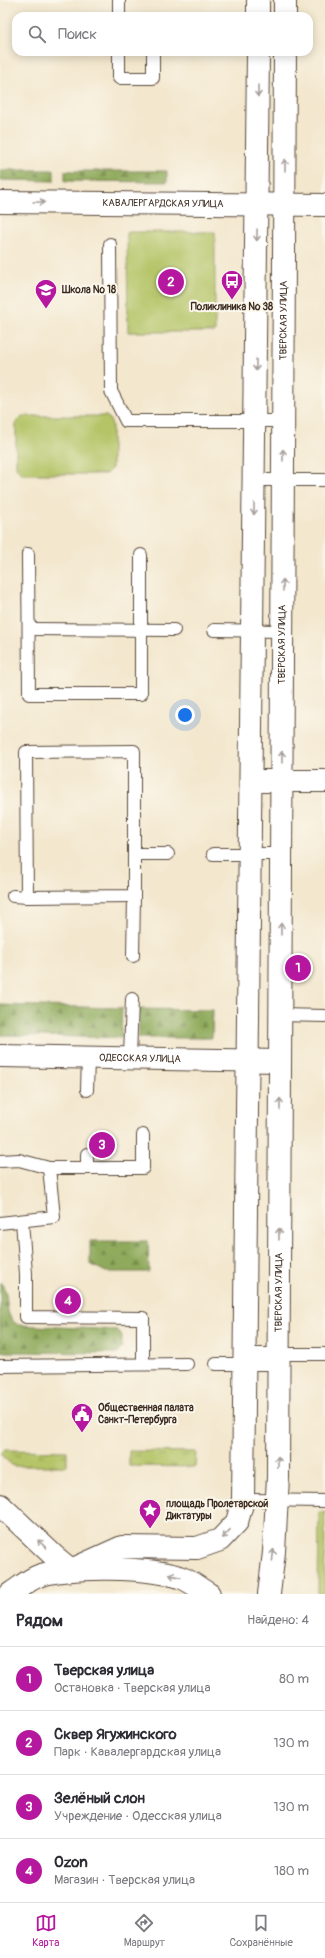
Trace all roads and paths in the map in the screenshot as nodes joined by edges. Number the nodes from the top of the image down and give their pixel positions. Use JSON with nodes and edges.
{"nodes":[{"id":1,"x":118,"y":0,"type":"edge"},
{"id":2,"x":258,"y":0,"type":"edge"},
{"id":3,"x":286,"y":0,"type":"edge"},
{"id":4,"x":119,"y":12,"type":"edge"},
{"id":5,"x":258,"y":12,"type":"edge"},
{"id":6,"x":285,"y":12,"type":"edge"},
{"id":7,"x":119,"y":56,"type":"edge"},
{"id":8,"x":153,"y":56,"type":"edge"},
{"id":9,"x":258,"y":56,"type":"edge"},
{"id":10,"x":285,"y":56,"type":"edge"},
{"id":11,"x":0,"y":202,"type":"edge"},
{"id":12,"x":258,"y":204,"type":"junction"},
{"id":13,"x":284,"y":204,"type":"junction"},
{"id":14,"x":325,"y":205,"type":"edge"},
{"id":15,"x":110,"y":244,"type":"dead end"},
{"id":16,"x":255,"y":421,"type":"junction"},
{"id":17,"x":283,"y":421,"type":"junction"},
{"id":18,"x":254,"y":480,"type":"junction"},
{"id":19,"x":283,"y":480,"type":"junction"},
{"id":20,"x":325,"y":480,"type":"edge"},
{"id":21,"x":28,"y":554,"type":"dead end"},
{"id":22,"x":141,"y":555,"type":"dead end"},
{"id":23,"x":29,"y":629,"type":"junction"},
{"id":24,"x":141,"y":630,"type":"junction"},
{"id":25,"x":174,"y":630,"type":"dead end"},
{"id":26,"x":214,"y":630,"type":"dead end"},
{"id":27,"x":253,"y":630,"type":"junction"},
{"id":28,"x":282,"y":631,"type":"junction"},
{"id":29,"x":252,"y":781,"type":"junction"},
{"id":30,"x":282,"y":781,"type":"junction"},
{"id":31,"x":325,"y":781,"type":"edge"},
{"id":32,"x":134,"y":854,"type":"junction"},
{"id":33,"x":168,"y":854,"type":"dead end"},
{"id":34,"x":213,"y":854,"type":"dead end"},
{"id":35,"x":251,"y":854,"type":"junction"},
{"id":36,"x":281,"y":854,"type":"junction"},
{"id":37,"x":13,"y":896,"type":"dead end"},
{"id":38,"x":134,"y":896,"type":"junction"},
{"id":39,"x":27,"y":897,"type":"junction"},
{"id":40,"x":133,"y":956,"type":"dead end"},
{"id":41,"x":132,"y":999,"type":"dead end"},
{"id":42,"x":280,"y":1015,"type":"junction"},
{"id":43,"x":325,"y":1016,"type":"edge"},
{"id":44,"x":0,"y":1056,"type":"edge"},
{"id":45,"x":88,"y":1058,"type":"junction"},
{"id":46,"x":130,"y":1058,"type":"junction"},
{"id":47,"x":248,"y":1060,"type":"junction"},
{"id":48,"x":280,"y":1060,"type":"junction"},
{"id":49,"x":87,"y":1090,"type":"dead end"},
{"id":50,"x":143,"y":1135,"type":"dead end"},
{"id":51,"x":87,"y":1154,"type":"dead end"},
{"id":52,"x":0,"y":1161,"type":"edge"},
{"id":53,"x":49,"y":1168,"type":"junction"},
{"id":54,"x":87,"y":1168,"type":"junction"},
{"id":55,"x":22,"y":1221,"type":"junction"},
{"id":56,"x":0,"y":1223,"type":"edge"},
{"id":57,"x":325,"y":1354,"type":"edge"},
{"id":58,"x":246,"y":1359,"type":"junction"},
{"id":59,"x":278,"y":1359,"type":"junction"},
{"id":60,"x":143,"y":1364,"type":"junction"},
{"id":61,"x":187,"y":1364,"type":"dead end"},
{"id":62,"x":216,"y":1364,"type":"dead end"},
{"id":63,"x":0,"y":1366,"type":"edge"},
{"id":64,"x":243,"y":1500,"type":"junction"},
{"id":65,"x":278,"y":1501,"type":"junction"},
{"id":66,"x":325,"y":1502,"type":"edge"},
{"id":67,"x":0,"y":1505,"type":"edge"},
{"id":68,"x":71,"y":1570,"type":"junction"},
{"id":69,"x":10,"y":1594,"type":"edge"},
{"id":70,"x":209,"y":1594,"type":"edge"},
{"id":71,"x":269,"y":1594,"type":"edge"}],
"edges":[{"from":1,"to":4,"type":"lane"},
{"from":2,"to":5,"type":"street"},
{"from":3,"to":6,"type":"street"},
{"from":7,"to":8,"type":"lane"},
{"from":9,"to":12,"type":"street","one_way":true},
{"from":13,"to":10,"type":"street","name":"ТВЕРСКАЯ УЛИЦА","one_way":true},
{"from":11,"to":12,"type":"street","name":"КАВАЛЕРГАРДСКАЯ УЛИЦА","one_way":true},
{"from":12,"to":13,"type":"street","name":"КАВАЛЕРГАРДСКАЯ УЛИЦА"},
{"from":12,"to":16,"type":"street","one_way":true},
{"from":13,"to":14,"type":"street","name":"КАВАЛЕРГАРДСКАЯ УЛИЦА"},
{"from":13,"to":17,"type":"street","name":"ТВЕРСКАЯ УЛИЦА"},
{"from":15,"to":16,"type":"lane"},
{"from":16,"to":17,"type":"lane"},
{"from":16,"to":18,"type":"street"},
{"from":19,"to":17,"type":"street","name":"ТВЕРСКАЯ УЛИЦА","one_way":true},
{"from":18,"to":19,"type":"lane"},
{"from":18,"to":27,"type":"street","one_way":true},
{"from":19,"to":20,"type":"lane"},
{"from":28,"to":19,"type":"street","name":"ТВЕРСКАЯ УЛИЦА","one_way":true},
{"from":21,"to":23,"type":"lane"},
{"from":22,"to":24,"type":"lane"},
{"from":23,"to":24,"type":"lane"},
{"from":23,"to":24,"type":"lane"},
{"from":24,"to":25,"type":"lane"},
{"from":26,"to":27,"type":"lane"},
{"from":27,"to":28,"type":"lane"},
{"from":27,"to":29,"type":"street"},
{"from":30,"to":28,"type":"street","name":"ТВЕРСКАЯ УЛИЦА","one_way":true},
{"from":29,"to":30,"type":"street"},
{"from":29,"to":35,"type":"street"},
{"from":30,"to":31,"type":"street"},
{"from":30,"to":36,"type":"street","name":"ТВЕРСКАЯ УЛИЦА"},
{"from":32,"to":33,"type":"lane"},
{"from":32,"to":38,"type":"lane"},
{"from":32,"to":39,"type":"lane"},
{"from":34,"to":35,"type":"lane"},
{"from":35,"to":36,"type":"lane"},
{"from":35,"to":47,"type":"street"},
{"from":42,"to":36,"type":"street","name":"ТВЕРСКАЯ УЛИЦА","one_way":true},
{"from":37,"to":39,"type":"lane"},
{"from":38,"to":39,"type":"lane"},
{"from":38,"to":40,"type":"lane"},
{"from":41,"to":46,"type":"lane"},
{"from":42,"to":43,"type":"lane"},
{"from":42,"to":48,"type":"street","name":"ТВЕРСКАЯ УЛИЦА"},
{"from":44,"to":45,"type":"street","name":"ОДЕССКАЯ УЛИЦА"},
{"from":45,"to":46,"type":"street","name":"ОДЕССКАЯ УЛИЦА"},
{"from":45,"to":49,"type":"lane"},
{"from":46,"to":47,"type":"street","name":"ОДЕССКАЯ УЛИЦА"},
{"from":47,"to":48,"type":"street","name":"ОДЕССКАЯ УЛИЦА"},
{"from":47,"to":58,"type":"street"},
{"from":59,"to":48,"type":"street","name":"ТВЕРСКАЯ УЛИЦА","one_way":true},
{"from":50,"to":54,"type":"lane"},
{"from":51,"to":54,"type":"lane"},
{"from":52,"to":53,"type":"lane"},
{"from":53,"to":54,"type":"lane"},
{"from":53,"to":55,"type":"lane"},
{"from":55,"to":56,"type":"lane"},
{"from":55,"to":60,"type":"lane"},
{"from":57,"to":59,"type":"lane"},
{"from":58,"to":59,"type":"lane"},
{"from":58,"to":62,"type":"lane"},
{"from":58,"to":64,"type":"street"},
{"from":65,"to":59,"type":"street","name":"ТВЕРСКАЯ УЛИЦА","one_way":true},
{"from":60,"to":61,"type":"lane"},
{"from":60,"to":63,"type":"lane"},
{"from":64,"to":65,"type":"lane"},
{"from":64,"to":68,"type":"street","one_way":true},
{"from":65,"to":66,"type":"lane"},
{"from":71,"to":65,"type":"street","one_way":true},
{"from":68,"to":67,"type":"street","one_way":true},
{"from":68,"to":69,"type":"street"},
{"from":70,"to":68,"type":"street","one_way":true}]}
